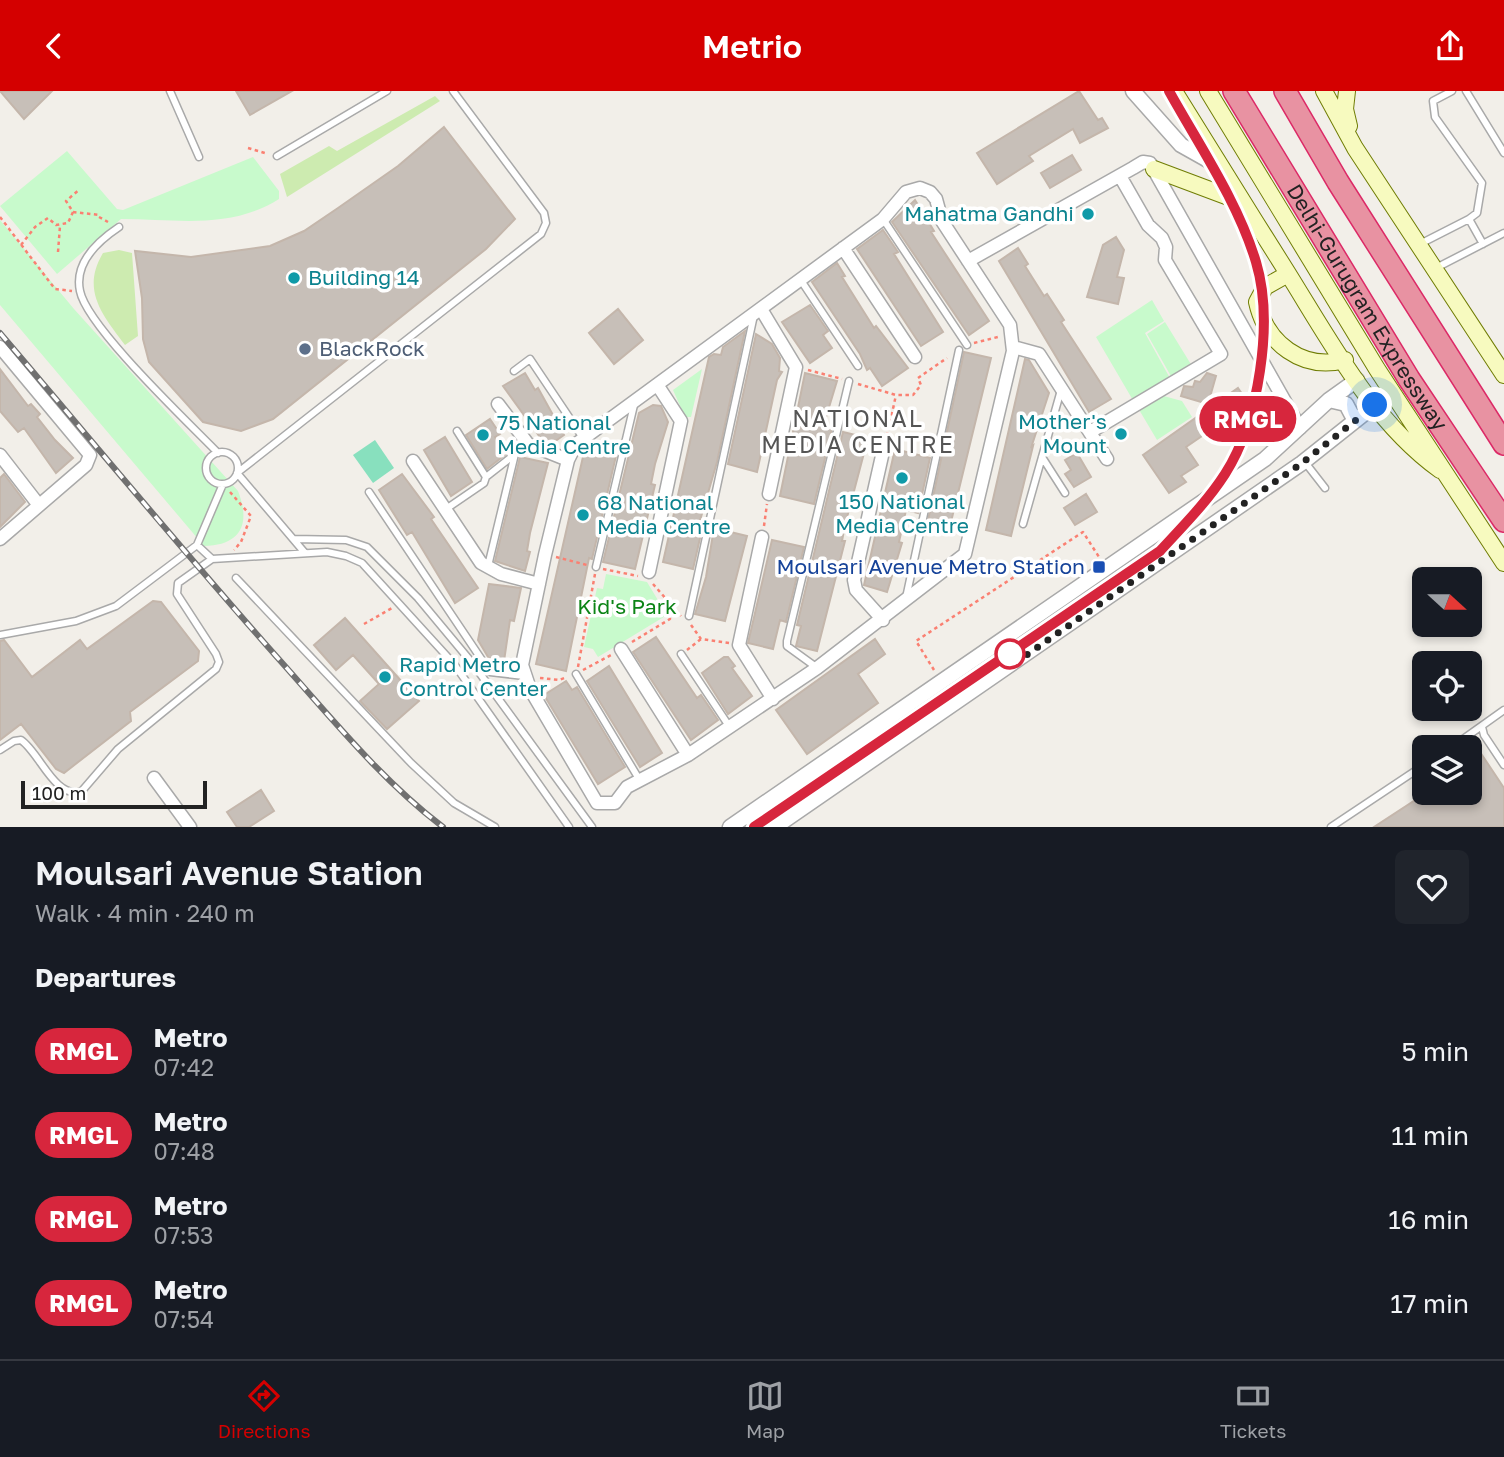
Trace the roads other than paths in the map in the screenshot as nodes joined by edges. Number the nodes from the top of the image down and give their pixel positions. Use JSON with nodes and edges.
{"nodes":[{"id":1,"x":170,"y":91,"type":"edge"},
{"id":2,"x":387,"y":91,"type":"edge"},
{"id":3,"x":453,"y":91,"type":"edge"},
{"id":4,"x":1132,"y":91,"type":"edge"},
{"id":5,"x":1174,"y":91,"type":"edge"},
{"id":6,"x":1208,"y":91,"type":"edge"},
{"id":7,"x":1234,"y":91,"type":"edge"},
{"id":8,"x":1285,"y":91,"type":"edge"},
{"id":9,"x":1324,"y":91,"type":"edge"},
{"id":10,"x":1347,"y":91,"type":"edge"},
{"id":11,"x":1452,"y":91,"type":"edge"},
{"id":12,"x":1466,"y":91,"type":"edge"},
{"id":13,"x":1355,"y":148,"type":"junction"},
{"id":14,"x":1504,"y":153,"type":"edge"},
{"id":15,"x":277,"y":156,"type":"road end"},
{"id":16,"x":199,"y":157,"type":"dead end"},
{"id":17,"x":1222,"y":168,"type":"junction"},
{"id":18,"x":1154,"y":169,"type":"junction"},
{"id":19,"x":1120,"y":176,"type":"junction"},
{"id":20,"x":1242,"y":202,"type":"junction"},
{"id":21,"x":883,"y":219,"type":"junction"},
{"id":22,"x":1469,"y":219,"type":"junction"},
{"id":23,"x":119,"y":227,"type":"dead end"},
{"id":24,"x":1504,"y":233,"type":"edge"},
{"id":25,"x":1483,"y":244,"type":"junction"},
{"id":26,"x":1417,"y":246,"type":"junction"},
{"id":27,"x":843,"y":248,"type":"junction"},
{"id":28,"x":968,"y":261,"type":"junction"},
{"id":29,"x":1433,"y":269,"type":"junction"},
{"id":30,"x":1289,"y":274,"type":"junction"},
{"id":31,"x":800,"y":279,"type":"junction"},
{"id":32,"x":758,"y":311,"type":"junction"},
{"id":33,"x":967,"y":345,"type":"road end"},
{"id":34,"x":0,"y":347,"type":"edge"},
{"id":35,"x":1013,"y":347,"type":"junction"},
{"id":36,"x":958,"y":350,"type":"road end"},
{"id":37,"x":915,"y":357,"type":"dead end"},
{"id":38,"x":1345,"y":360,"type":"junction"},
{"id":39,"x":858,"y":366,"type":"dead end"},
{"id":40,"x":513,"y":371,"type":"dead end"},
{"id":41,"x":1504,"y":375,"type":"edge"},
{"id":42,"x":1357,"y":380,"type":"junction"},
{"id":43,"x":849,"y":381,"type":"road end"},
{"id":44,"x":658,"y":386,"type":"junction"},
{"id":45,"x":1061,"y":388,"type":"junction"},
{"id":46,"x":1329,"y":400,"type":"junction"},
{"id":47,"x":634,"y":403,"type":"junction"},
{"id":48,"x":498,"y":404,"type":"dead end"},
{"id":49,"x":1375,"y":405,"type":"junction"},
{"id":50,"x":1355,"y":421,"type":"junction"},
{"id":51,"x":1300,"y":428,"type":"junction"},
{"id":52,"x":457,"y":431,"type":"dead end"},
{"id":53,"x":1090,"y":432,"type":"junction"},
{"id":54,"x":583,"y":438,"type":"junction"},
{"id":55,"x":528,"y":444,"type":"junction"},
{"id":56,"x":1504,"y":445,"type":"edge"},
{"id":57,"x":884,"y":447,"type":"road end"},
{"id":58,"x":218,"y":453,"type":"junction"},
{"id":59,"x":514,"y":454,"type":"junction"},
{"id":60,"x":0,"y":455,"type":"edge"},
{"id":61,"x":1042,"y":457,"type":"junction"},
{"id":62,"x":1107,"y":459,"type":"dead end"},
{"id":63,"x":568,"y":460,"type":"junction"},
{"id":64,"x":413,"y":461,"type":"dead end"},
{"id":65,"x":1304,"y":461,"type":"junction"},
{"id":66,"x":237,"y":473,"type":"junction"},
{"id":67,"x":1447,"y":475,"type":"junction"},
{"id":68,"x":486,"y":477,"type":"junction"},
{"id":69,"x":223,"y":484,"type":"junction"},
{"id":70,"x":1325,"y":488,"type":"dead end"},
{"id":71,"x":369,"y":492,"type":"dead end"},
{"id":72,"x":1065,"y":493,"type":"dead end"},
{"id":73,"x":769,"y":494,"type":"road end"},
{"id":74,"x":38,"y":503,"type":"junction"},
{"id":75,"x":444,"y":510,"type":"junction"},
{"id":76,"x":1504,"y":521,"type":"edge"},
{"id":77,"x":1024,"y":524,"type":"dead end"},
{"id":78,"x":762,"y":537,"type":"road end"},
{"id":79,"x":0,"y":539,"type":"edge"},
{"id":80,"x":294,"y":539,"type":"junction"},
{"id":81,"x":197,"y":545,"type":"junction"},
{"id":82,"x":305,"y":553,"type":"junction"},
{"id":83,"x":212,"y":559,"type":"junction"},
{"id":84,"x":1504,"y":563,"type":"edge"},
{"id":85,"x":596,"y":567,"type":"road end"},
{"id":86,"x":487,"y":568,"type":"junction"},
{"id":87,"x":649,"y":572,"type":"dead end"},
{"id":88,"x":395,"y":576,"type":"junction"},
{"id":89,"x":236,"y":578,"type":"dead end"},
{"id":90,"x":539,"y":584,"type":"junction"},
{"id":91,"x":385,"y":586,"type":"junction"},
{"id":92,"x":905,"y":603,"type":"junction"},
{"id":93,"x":689,"y":616,"type":"dead end"},
{"id":94,"x":883,"y":620,"type":"junction"},
{"id":95,"x":0,"y":635,"type":"edge"},
{"id":96,"x":621,"y":649,"type":"road end"},
{"id":97,"x":681,"y":653,"type":"road end"},
{"id":98,"x":817,"y":668,"type":"junction"},
{"id":99,"x":576,"y":674,"type":"road end"},
{"id":100,"x":524,"y":676,"type":"junction"},
{"id":101,"x":773,"y":699,"type":"junction"},
{"id":102,"x":1504,"y":710,"type":"edge"},
{"id":103,"x":1482,"y":727,"type":"junction"},
{"id":104,"x":730,"y":728,"type":"junction"},
{"id":105,"x":1470,"y":735,"type":"edge"},
{"id":106,"x":0,"y":750,"type":"edge"},
{"id":107,"x":688,"y":755,"type":"junction"},
{"id":108,"x":1504,"y":765,"type":"edge"},
{"id":109,"x":1412,"y":773,"type":"edge"},
{"id":110,"x":153,"y":778,"type":"dead end"},
{"id":111,"x":639,"y":779,"type":"junction"},
{"id":112,"x":190,"y":827,"type":"edge"},
{"id":113,"x":495,"y":827,"type":"edge"},
{"id":114,"x":569,"y":827,"type":"edge"},
{"id":115,"x":592,"y":827,"type":"edge"},
{"id":116,"x":730,"y":827,"type":"edge"},
{"id":117,"x":775,"y":827,"type":"edge"},
{"id":118,"x":1331,"y":827,"type":"edge"}],
"edges":[{"from":1,"to":16,"type":"lane"},
{"from":2,"to":15,"type":"lane"},
{"from":3,"to":66,"type":"lane"},
{"from":4,"to":17,"type":"street"},
{"from":5,"to":17,"type":"main road"},
{"from":6,"to":67,"type":"main road"},
{"from":7,"to":76,"type":"highway","name":"Delhi-Gurugram Expressway"},
{"from":8,"to":56,"type":"highway","name":"Delhi-Gurugram Expressway"},
{"from":9,"to":13,"type":"main road"},
{"from":10,"to":13,"type":"main road"},
{"from":11,"to":22,"type":"lane"},
{"from":12,"to":14,"type":"lane"},
{"from":13,"to":26,"type":"main road"},
{"from":17,"to":20,"type":"main road"},
{"from":18,"to":19,"type":"street"},
{"from":18,"to":20,"type":"main road"},
{"from":18,"to":51,"type":"street"},
{"from":19,"to":28,"type":"street"},
{"from":19,"to":53,"type":"street"},
{"from":20,"to":30,"type":"main road"},
{"from":21,"to":27,"type":"street"},
{"from":21,"to":28,"type":"street"},
{"from":21,"to":33,"type":"lane"},
{"from":22,"to":25,"type":"lane"},
{"from":22,"to":26,"type":"lane"},
{"from":23,"to":58,"type":"lane"},
{"from":24,"to":25,"type":"lane"},
{"from":25,"to":29,"type":"lane"},
{"from":26,"to":29,"type":"main road"},
{"from":27,"to":31,"type":"street"},
{"from":27,"to":37,"type":"street"},
{"from":28,"to":35,"type":"street"},
{"from":29,"to":41,"type":"main road"},
{"from":30,"to":38,"type":"main road"},
{"from":30,"to":38,"type":"main road"},
{"from":31,"to":32,"type":"street"},
{"from":31,"to":39,"type":"lane"},
{"from":32,"to":44,"type":"street"},
{"from":32,"to":73,"type":"street"},
{"from":32,"to":93,"type":"lane"},
{"from":34,"to":74,"type":"street"},
{"from":35,"to":45,"type":"street"},
{"from":35,"to":92,"type":"street"},
{"from":36,"to":92,"type":"lane"},
{"from":38,"to":42,"type":"main road"},
{"from":40,"to":54,"type":"lane"},
{"from":42,"to":46,"type":"street"},
{"from":42,"to":49,"type":"main road"},
{"from":43,"to":98,"type":"lane"},
{"from":44,"to":47,"type":"street"},
{"from":44,"to":87,"type":"street"},
{"from":45,"to":53,"type":"street"},
{"from":45,"to":61,"type":"lane"},
{"from":46,"to":50,"type":"street"},
{"from":46,"to":51,"type":"street"},
{"from":47,"to":54,"type":"street"},
{"from":47,"to":85,"type":"lane"},
{"from":48,"to":55,"type":"street"},
{"from":49,"to":50,"type":"street"},
{"from":49,"to":67,"type":"main road"},
{"from":50,"to":65,"type":"street"},
{"from":51,"to":116,"type":"street"},
{"from":52,"to":68,"type":"lane"},
{"from":53,"to":62,"type":"street"},
{"from":54,"to":63,"type":"street"},
{"from":55,"to":59,"type":"lane"},
{"from":55,"to":63,"type":"street"},
{"from":57,"to":94,"type":"street"},
{"from":58,"to":66,"type":"lane"},
{"from":58,"to":69,"type":"lane"},
{"from":59,"to":68,"type":"lane"},
{"from":59,"to":86,"type":"lane"},
{"from":60,"to":74,"type":"street"},
{"from":61,"to":72,"type":"lane"},
{"from":61,"to":77,"type":"lane"},
{"from":63,"to":90,"type":"street"},
{"from":64,"to":75,"type":"street"},
{"from":65,"to":70,"type":"lane"},
{"from":65,"to":117,"type":"street"},
{"from":66,"to":69,"type":"lane"},
{"from":66,"to":80,"type":"lane"},
{"from":67,"to":84,"type":"main road"},
{"from":68,"to":75,"type":"lane"},
{"from":69,"to":81,"type":"lane"},
{"from":71,"to":100,"type":"lane"},
{"from":74,"to":79,"type":"street"},
{"from":75,"to":86,"type":"street"},
{"from":78,"to":101,"type":"street"},
{"from":80,"to":82,"type":"lane"},
{"from":80,"to":88,"type":"lane"},
{"from":81,"to":83,"type":"lane"},
{"from":81,"to":95,"type":"lane"},
{"from":82,"to":83,"type":"lane"},
{"from":82,"to":91,"type":"lane"},
{"from":83,"to":106,"type":"lane"},
{"from":86,"to":90,"type":"street"},
{"from":88,"to":91,"type":"lane"},
{"from":88,"to":115,"type":"lane"},
{"from":89,"to":113,"type":"lane"},
{"from":90,"to":100,"type":"street"},
{"from":91,"to":114,"type":"lane"},
{"from":92,"to":94,"type":"street"},
{"from":94,"to":98,"type":"street"},
{"from":96,"to":107,"type":"street"},
{"from":97,"to":104,"type":"lane"},
{"from":98,"to":101,"type":"street"},
{"from":99,"to":111,"type":"lane"},
{"from":100,"to":111,"type":"street"},
{"from":101,"to":104,"type":"street"},
{"from":102,"to":103,"type":"lane"},
{"from":103,"to":105,"type":"lane"},
{"from":103,"to":108,"type":"lane"},
{"from":104,"to":107,"type":"street"},
{"from":107,"to":111,"type":"street"},
{"from":109,"to":118,"type":"lane"},
{"from":110,"to":112,"type":"street"}]}
